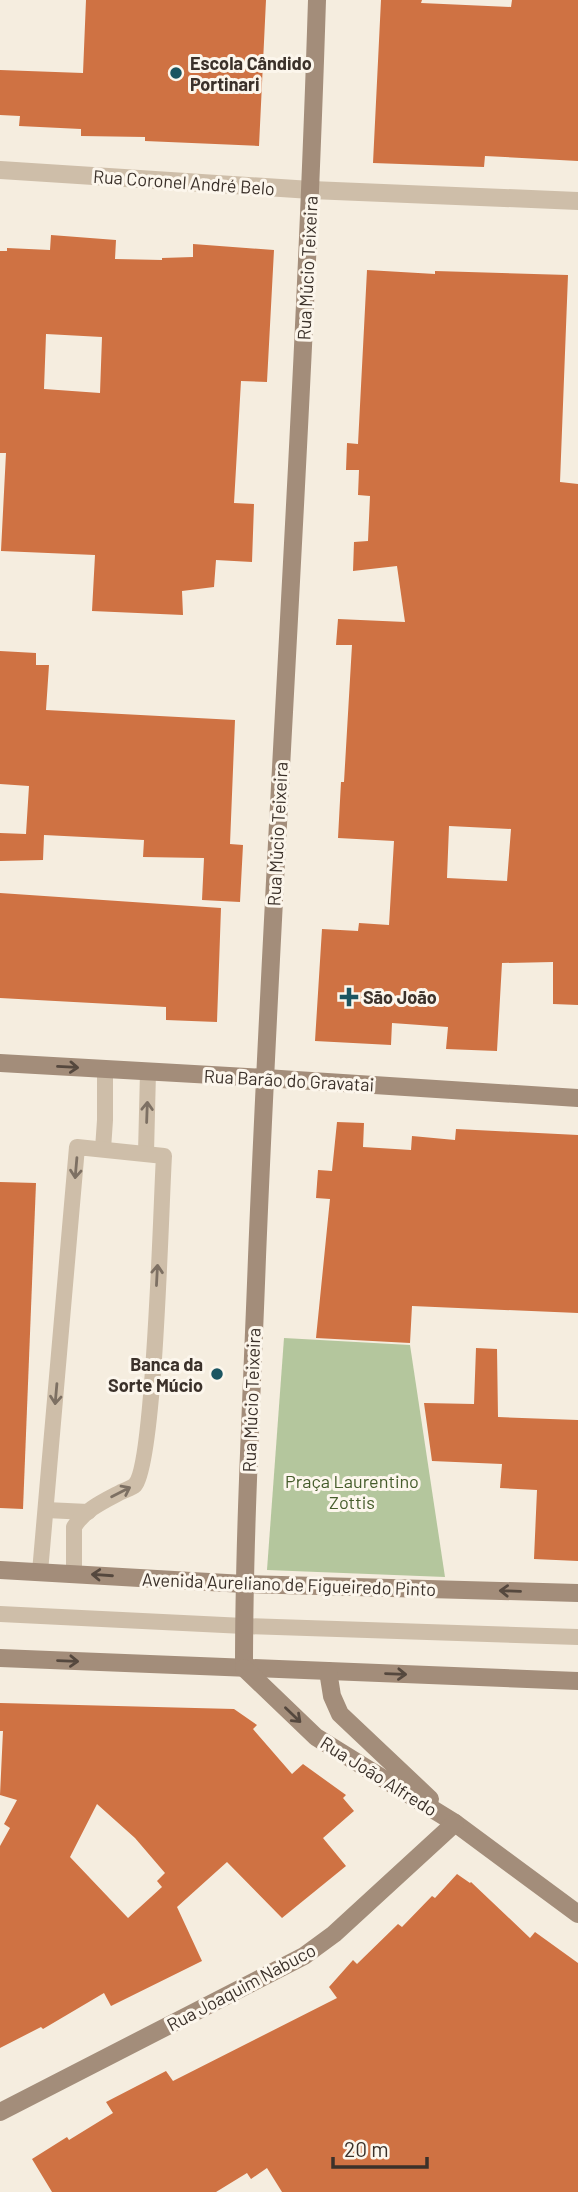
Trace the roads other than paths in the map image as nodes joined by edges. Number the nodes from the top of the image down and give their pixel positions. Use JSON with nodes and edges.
{"nodes":[{"id":1,"x":317,"y":0,"type":"edge"},
{"id":2,"x":0,"y":170,"type":"edge"},
{"id":3,"x":312,"y":190,"type":"junction"},
{"id":4,"x":578,"y":201,"type":"edge"},
{"id":5,"x":0,"y":1063,"type":"edge"},
{"id":6,"x":105,"y":1069,"type":"junction"},
{"id":7,"x":148,"y":1072,"type":"junction"},
{"id":8,"x":265,"y":1077,"type":"junction"},
{"id":9,"x":578,"y":1098,"type":"edge"},
{"id":10,"x":103,"y":1149,"type":"junction"},
{"id":11,"x":146,"y":1153,"type":"junction"},
{"id":12,"x":46,"y":1510,"type":"junction"},
{"id":13,"x":88,"y":1512,"type":"junction"},
{"id":14,"x":0,"y":1570,"type":"edge"},
{"id":15,"x":40,"y":1572,"type":"junction"},
{"id":16,"x":74,"y":1574,"type":"junction"},
{"id":17,"x":244,"y":1584,"type":"junction"},
{"id":18,"x":578,"y":1593,"type":"edge"},
{"id":19,"x":0,"y":1614,"type":"edge"},
{"id":20,"x":244,"y":1626,"type":"junction"},
{"id":21,"x":578,"y":1637,"type":"edge"},
{"id":22,"x":0,"y":1658,"type":"edge"},
{"id":23,"x":244,"y":1668,"type":"junction"},
{"id":24,"x":328,"y":1671,"type":"junction"},
{"id":25,"x":578,"y":1681,"type":"edge"},
{"id":26,"x":455,"y":1824,"type":"junction"},
{"id":27,"x":578,"y":1914,"type":"edge"},
{"id":28,"x":0,"y":2112,"type":"edge"}],
"edges":[{"from":1,"to":3,"type":"street","name":"Rua Múcio Teixeira"},
{"from":2,"to":3,"type":"street","name":"Rua Coronel André Belo"},
{"from":3,"to":4,"type":"street","name":"Rua Coronel André Belo"},
{"from":3,"to":8,"type":"street","name":"Rua Múcio Teixeira"},
{"from":5,"to":6,"type":"street","name":"Rua Barão do Gravatai","one_way":true},
{"from":6,"to":7,"type":"street","name":"Rua Barão do Gravatai"},
{"from":6,"to":10,"type":"lane"},
{"from":7,"to":8,"type":"street","name":"Rua Barão do Gravatai"},
{"from":11,"to":7,"type":"lane","one_way":true},
{"from":8,"to":9,"type":"street","name":"Rua Barão do Gravatai"},
{"from":8,"to":17,"type":"street","name":"Rua Múcio Teixeira"},
{"from":10,"to":11,"type":"lane"},
{"from":10,"to":12,"type":"lane","one_way":true},
{"from":13,"to":11,"type":"lane","one_way":true},
{"from":12,"to":13,"type":"lane"},
{"from":12,"to":15,"type":"lane"},
{"from":13,"to":16,"type":"lane"},
{"from":14,"to":15,"type":"street","name":"Avenida Aureliano de Figueiredo Pinto"},
{"from":15,"to":16,"type":"street","name":"Avenida Aureliano de Figueiredo Pinto"},
{"from":17,"to":16,"type":"street","name":"Avenida Aureliano de Figueiredo Pinto","one_way":true},
{"from":18,"to":17,"type":"street","name":"Avenida Aureliano de Figueiredo Pinto","one_way":true},
{"from":17,"to":20,"type":"street","name":"Rua Múcio Teixeira"},
{"from":19,"to":20,"type":"lane"},
{"from":20,"to":21,"type":"lane"},
{"from":20,"to":23,"type":"street","name":"Rua Múcio Teixeira"},
{"from":22,"to":23,"type":"street","one_way":true},
{"from":23,"to":24,"type":"street"},
{"from":23,"to":26,"type":"street","name":"Rua João Alfredo","one_way":true},
{"from":24,"to":25,"type":"street","one_way":true},
{"from":24,"to":26,"type":"street","name":"Rua João Alfredo"},
{"from":26,"to":27,"type":"street","name":"Rua João Alfredo"},
{"from":26,"to":28,"type":"street","name":"Rua Joaquim Nabuco"}]}
